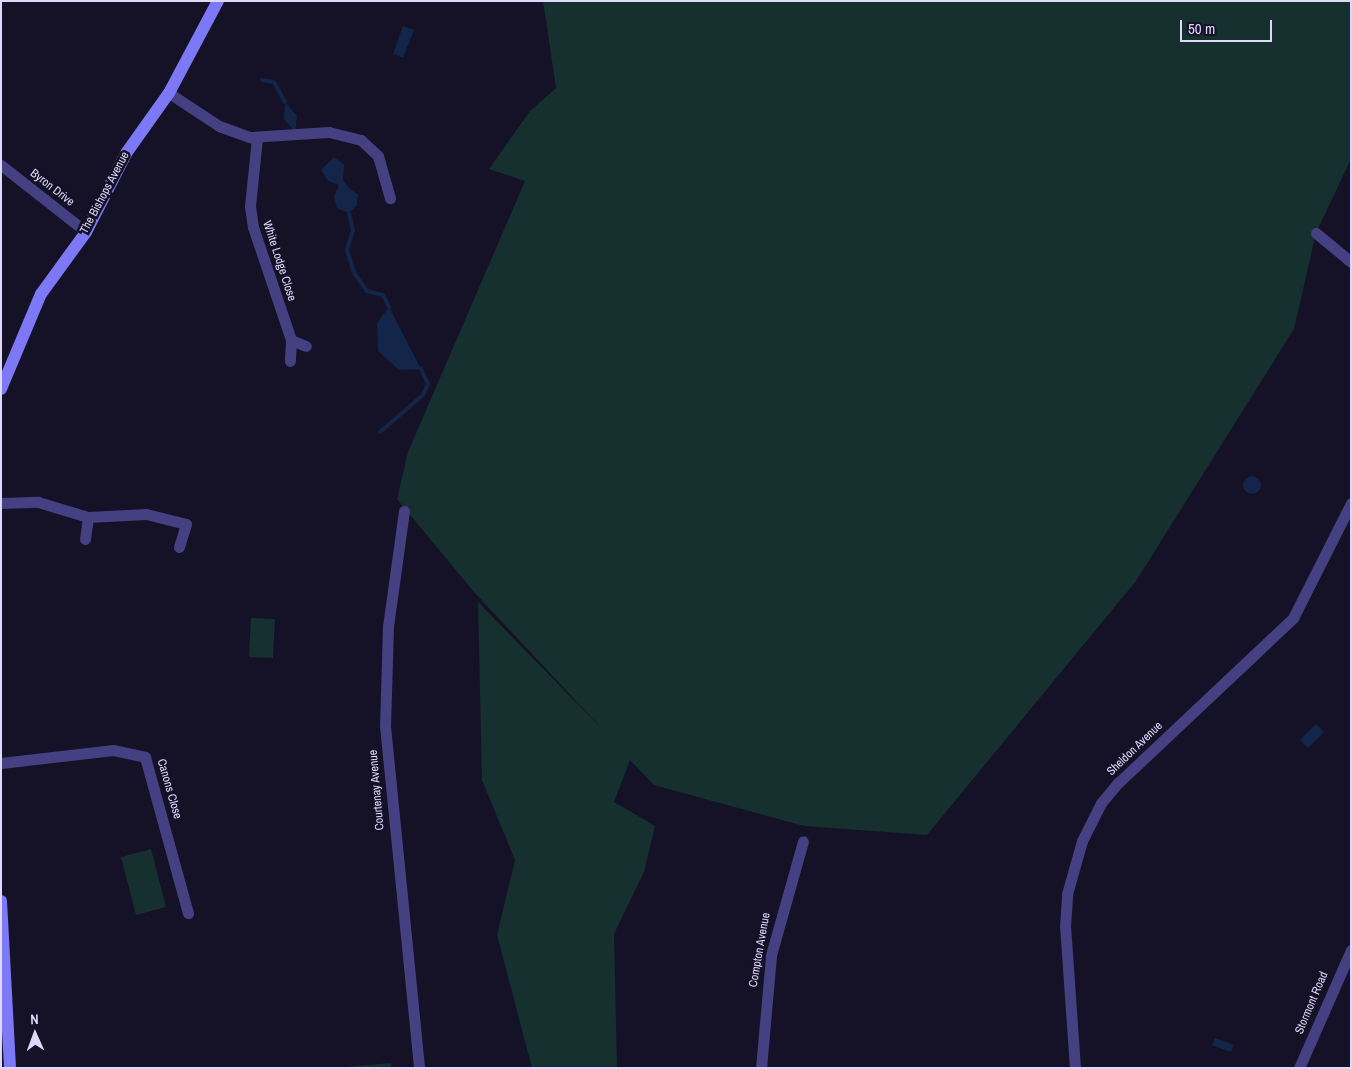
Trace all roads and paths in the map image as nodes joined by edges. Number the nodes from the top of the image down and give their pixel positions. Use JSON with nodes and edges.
{"nodes":[{"id":1,"x":218,"y":1,"type":"edge"},
{"id":2,"x":169,"y":93,"type":"junction"},
{"id":3,"x":257,"y":138,"type":"junction"},
{"id":4,"x":1,"y":165,"type":"edge"},
{"id":5,"x":390,"y":198,"type":"dead end"},
{"id":6,"x":86,"y":232,"type":"junction"},
{"id":7,"x":1316,"y":233,"type":"dead end"},
{"id":8,"x":1351,"y":262,"type":"edge"},
{"id":9,"x":291,"y":340,"type":"junction"},
{"id":10,"x":306,"y":346,"type":"dead end"},
{"id":11,"x":290,"y":361,"type":"dead end"},
{"id":12,"x":1,"y":389,"type":"edge"},
{"id":13,"x":1,"y":503,"type":"edge"},
{"id":14,"x":1351,"y":503,"type":"edge"},
{"id":15,"x":404,"y":510,"type":"dead end"},
{"id":16,"x":88,"y":517,"type":"junction"},
{"id":17,"x":85,"y":540,"type":"dead end"},
{"id":18,"x":179,"y":547,"type":"dead end"},
{"id":19,"x":1,"y":764,"type":"edge"},
{"id":20,"x":803,"y":841,"type":"dead end"},
{"id":21,"x":1,"y":901,"type":"edge"},
{"id":22,"x":188,"y":913,"type":"dead end"},
{"id":23,"x":1351,"y":950,"type":"edge"},
{"id":24,"x":10,"y":1068,"type":"edge"},
{"id":25,"x":419,"y":1068,"type":"edge"},
{"id":26,"x":761,"y":1068,"type":"edge"},
{"id":27,"x":1075,"y":1068,"type":"edge"},
{"id":28,"x":1299,"y":1068,"type":"edge"}],
"edges":[{"from":1,"to":2,"type":"street","name":"The Bishops Avenue"},
{"from":2,"to":3,"type":"street"},
{"from":2,"to":6,"type":"street","name":"The Bishops Avenue"},
{"from":3,"to":5,"type":"street"},
{"from":3,"to":9,"type":"street","name":"White Lodge Close"},
{"from":4,"to":6,"type":"street","name":"Byron Drive"},
{"from":6,"to":12,"type":"street","name":"The Bishops Avenue"},
{"from":7,"to":8,"type":"street"},
{"from":9,"to":10,"type":"street"},
{"from":9,"to":11,"type":"street","name":"White Lodge Close"},
{"from":13,"to":16,"type":"street"},
{"from":14,"to":27,"type":"street","name":"Sheldon Avenue"},
{"from":15,"to":25,"type":"street","name":"Courtenay Avenue"},
{"from":16,"to":17,"type":"street"},
{"from":16,"to":18,"type":"street"},
{"from":19,"to":22,"type":"street","name":"Canons Close"},
{"from":20,"to":26,"type":"street","name":"Compton Avenue"},
{"from":21,"to":24,"type":"street"},
{"from":23,"to":28,"type":"street","name":"Stormont Road"}]}
